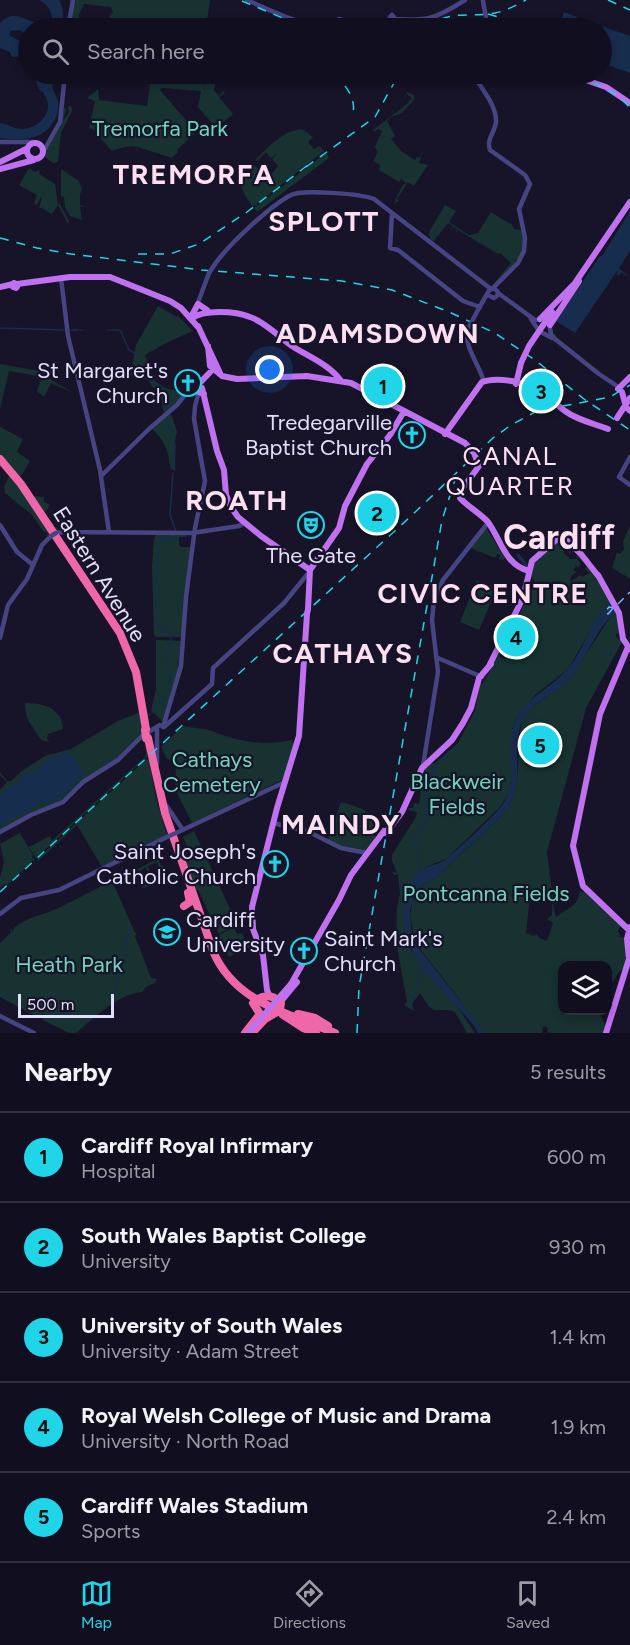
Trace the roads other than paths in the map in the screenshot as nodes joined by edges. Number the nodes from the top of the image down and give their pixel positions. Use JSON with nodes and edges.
{"nodes":[{"id":1,"x":73,"y":0,"type":"edge"},
{"id":2,"x":247,"y":0,"type":"edge"},
{"id":3,"x":465,"y":0,"type":"edge"},
{"id":4,"x":482,"y":0,"type":"edge"},
{"id":5,"x":485,"y":14,"type":"junction"},
{"id":6,"x":70,"y":18,"type":"edge"},
{"id":7,"x":289,"y":18,"type":"edge"},
{"id":8,"x":392,"y":18,"type":"edge"},
{"id":9,"x":435,"y":18,"type":"edge"},
{"id":10,"x":435,"y":18,"type":"edge"},
{"id":11,"x":482,"y":18,"type":"edge"},
{"id":12,"x":486,"y":18,"type":"edge"},
{"id":13,"x":64,"y":84,"type":"edge"},
{"id":14,"x":480,"y":84,"type":"edge"},
{"id":15,"x":600,"y":84,"type":"edge"},
{"id":16,"x":603,"y":84,"type":"edge"},
{"id":17,"x":630,"y":102,"type":"edge"},
{"id":18,"x":0,"y":142,"type":"edge"},
{"id":19,"x":25,"y":147,"type":"junction"},
{"id":20,"x":45,"y":148,"type":"junction"},
{"id":21,"x":35,"y":160,"type":"junction"},
{"id":22,"x":0,"y":162,"type":"edge"},
{"id":23,"x":0,"y":169,"type":"edge"},
{"id":24,"x":630,"y":204,"type":"edge"},
{"id":25,"x":392,"y":213,"type":"junction"},
{"id":26,"x":61,"y":279,"type":"junction"},
{"id":27,"x":501,"y":280,"type":"junction"},
{"id":28,"x":576,"y":283,"type":"junction"},
{"id":29,"x":0,"y":288,"type":"edge"},
{"id":30,"x":493,"y":293,"type":"junction"},
{"id":31,"x":503,"y":297,"type":"junction"},
{"id":32,"x":199,"y":303,"type":"junction"},
{"id":33,"x":510,"y":303,"type":"junction"},
{"id":34,"x":481,"y":306,"type":"junction"},
{"id":35,"x":205,"y":313,"type":"junction"},
{"id":36,"x":192,"y":316,"type":"junction"},
{"id":37,"x":538,"y":322,"type":"junction"},
{"id":38,"x":549,"y":326,"type":"junction"},
{"id":39,"x":543,"y":332,"type":"junction"},
{"id":40,"x":628,"y":379,"type":"edge"},
{"id":41,"x":203,"y":381,"type":"junction"},
{"id":42,"x":607,"y":381,"type":"junction"},
{"id":43,"x":342,"y":382,"type":"junction"},
{"id":44,"x":483,"y":382,"type":"junction"},
{"id":45,"x":517,"y":382,"type":"junction"},
{"id":46,"x":618,"y":388,"type":"joint"},
{"id":47,"x":628,"y":401,"type":"edge"},
{"id":48,"x":400,"y":410,"type":"junction"},
{"id":49,"x":446,"y":434,"type":"junction"},
{"id":50,"x":630,"y":457,"type":"edge"},
{"id":51,"x":0,"y":460,"type":"edge"},
{"id":52,"x":101,"y":476,"type":"junction"},
{"id":53,"x":630,"y":485,"type":"edge"},
{"id":54,"x":244,"y":523,"type":"junction"},
{"id":55,"x":0,"y":525,"type":"edge"},
{"id":56,"x":487,"y":526,"type":"junction"},
{"id":57,"x":110,"y":532,"type":"junction"},
{"id":58,"x":194,"y":533,"type":"junction"},
{"id":59,"x":33,"y":564,"type":"junction"},
{"id":60,"x":310,"y":570,"type":"junction"},
{"id":61,"x":528,"y":572,"type":"junction"},
{"id":62,"x":0,"y":638,"type":"edge"},
{"id":63,"x":629,"y":647,"type":"edge"},
{"id":64,"x":438,"y":658,"type":"junction"},
{"id":65,"x":482,"y":676,"type":"junction"},
{"id":66,"x":158,"y":728,"type":"junction"},
{"id":67,"x":425,"y":762,"type":"junction"},
{"id":68,"x":285,"y":782,"type":"junction"},
{"id":69,"x":276,"y":823,"type":"junction"},
{"id":70,"x":173,"y":830,"type":"junction"},
{"id":71,"x":183,"y":830,"type":"junction"},
{"id":72,"x":0,"y":832,"type":"edge"},
{"id":73,"x":177,"y":856,"type":"junction"},
{"id":74,"x":365,"y":856,"type":"junction"},
{"id":75,"x":184,"y":906,"type":"dead end"},
{"id":76,"x":0,"y":914,"type":"edge"},
{"id":77,"x":629,"y":931,"type":"edge"},
{"id":78,"x":211,"y":953,"type":"junction"},
{"id":79,"x":304,"y":965,"type":"junction"},
{"id":80,"x":232,"y":983,"type":"junction"},
{"id":81,"x":263,"y":1001,"type":"junction"},
{"id":82,"x":275,"y":1012,"type":"junction"},
{"id":83,"x":0,"y":1016,"type":"edge"},
{"id":84,"x":286,"y":1017,"type":"junction"},
{"id":85,"x":249,"y":1032,"type":"edge"},
{"id":86,"x":34,"y":1033,"type":"edge"},
{"id":87,"x":316,"y":1033,"type":"edge"},
{"id":88,"x":330,"y":1033,"type":"edge"},
{"id":89,"x":335,"y":1033,"type":"edge"},
{"id":90,"x":340,"y":1033,"type":"edge"},
{"id":91,"x":606,"y":1033,"type":"edge"}],
"edges":[{"from":1,"to":6,"type":"street"},
{"from":2,"to":7,"type":"street"},
{"from":3,"to":9,"type":"street"},
{"from":4,"to":5,"type":"street"},
{"from":5,"to":11,"type":"street"},
{"from":5,"to":12,"type":"street"},
{"from":8,"to":10,"type":"street"},
{"from":13,"to":20,"type":"street"},
{"from":14,"to":27,"type":"street"},
{"from":15,"to":17,"type":"main road"},
{"from":16,"to":17,"type":"main road"},
{"from":18,"to":19,"type":"street"},
{"from":19,"to":20,"type":"main road"},
{"from":19,"to":21,"type":"main road"},
{"from":19,"to":22,"type":"main road"},
{"from":20,"to":21,"type":"main road"},
{"from":21,"to":23,"type":"main road"},
{"from":24,"to":28,"type":"main road"},
{"from":25,"to":30,"type":"street"},
{"from":25,"to":32,"type":"street","bridge":true},
{"from":25,"to":34,"type":"street"},
{"from":26,"to":29,"type":"main road"},
{"from":26,"to":36,"type":"main road"},
{"from":26,"to":52,"type":"street"},
{"from":27,"to":30,"type":"street"},
{"from":27,"to":31,"type":"street"},
{"from":28,"to":37,"type":"main road"},
{"from":28,"to":38,"type":"main road"},
{"from":28,"to":45,"type":"main road","bridge":true},
{"from":30,"to":31,"type":"street"},
{"from":30,"to":33,"type":"street"},
{"from":30,"to":34,"type":"street"},
{"from":31,"to":33,"type":"street"},
{"from":32,"to":35,"type":"main road"},
{"from":32,"to":36,"type":"main road"},
{"from":33,"to":37,"type":"street"},
{"from":34,"to":44,"type":"street","bridge":true},
{"from":35,"to":36,"type":"main road"},
{"from":35,"to":43,"type":"main road"},
{"from":36,"to":41,"type":"main road"},
{"from":37,"to":38,"type":"street"},
{"from":37,"to":39,"type":"street"},
{"from":38,"to":39,"type":"street"},
{"from":38,"to":42,"type":"street"},
{"from":39,"to":42,"type":"street"},
{"from":40,"to":46,"type":"main road"},
{"from":41,"to":43,"type":"main road"},
{"from":41,"to":52,"type":"street"},
{"from":41,"to":54,"type":"main road"},
{"from":41,"to":58,"type":"street"},
{"from":42,"to":46,"type":"street"},
{"from":43,"to":48,"type":"main road"},
{"from":44,"to":45,"type":"main road"},
{"from":44,"to":45,"type":"main road"},
{"from":44,"to":49,"type":"main road"},
{"from":45,"to":47,"type":"main road"},
{"from":48,"to":49,"type":"main road"},
{"from":48,"to":60,"type":"main road"},
{"from":49,"to":56,"type":"main road"},
{"from":50,"to":53,"type":"street"},
{"from":51,"to":66,"type":"highway","name":"Eastern Avenue"},
{"from":52,"to":57,"type":"street"},
{"from":54,"to":58,"type":"street"},
{"from":54,"to":60,"type":"main road"},
{"from":55,"to":59,"type":"street"},
{"from":56,"to":61,"type":"main road"},
{"from":56,"to":64,"type":"street"},
{"from":57,"to":58,"type":"street"},
{"from":57,"to":59,"type":"street"},
{"from":58,"to":66,"type":"street"},
{"from":59,"to":62,"type":"street"},
{"from":60,"to":66,"type":"street"},
{"from":60,"to":68,"type":"main road"},
{"from":61,"to":63,"type":"main road"},
{"from":61,"to":65,"type":"main road"},
{"from":63,"to":77,"type":"main road"},
{"from":64,"to":65,"type":"street"},
{"from":64,"to":67,"type":"street"},
{"from":65,"to":67,"type":"main road"},
{"from":66,"to":70,"type":"highway","name":"Eastern Avenue"},
{"from":66,"to":71,"type":"street"},
{"from":66,"to":72,"type":"street"},
{"from":66,"to":73,"type":"highway","name":"Eastern Avenue"},
{"from":67,"to":74,"type":"main road","bridge":true},
{"from":68,"to":69,"type":"main road"},
{"from":68,"to":71,"type":"street"},
{"from":69,"to":74,"type":"street"},
{"from":69,"to":81,"type":"main road"},
{"from":70,"to":71,"type":"street"},
{"from":70,"to":76,"type":"street","bridge":true},
{"from":70,"to":78,"type":"highway","name":"Eastern Avenue"},
{"from":70,"to":80,"type":"highway"},
{"from":73,"to":75,"type":"highway"},
{"from":73,"to":78,"type":"highway","name":"Eastern Avenue"},
{"from":74,"to":79,"type":"main road"},
{"from":77,"to":91,"type":"main road"},
{"from":78,"to":80,"type":"highway"},
{"from":78,"to":81,"type":"highway","name":"Eastern Avenue"},
{"from":79,"to":81,"type":"main road"},
{"from":79,"to":82,"type":"main road"},
{"from":79,"to":85,"type":"main road","bridge":true},
{"from":80,"to":81,"type":"highway"},
{"from":81,"to":82,"type":"highway"},
{"from":81,"to":82,"type":"highway"},
{"from":81,"to":85,"type":"highway"},
{"from":81,"to":88,"type":"highway"},
{"from":81,"to":89,"type":"highway"},
{"from":82,"to":84,"type":"highway"},
{"from":82,"to":84,"type":"highway"},
{"from":82,"to":85,"type":"highway"},
{"from":82,"to":90,"type":"highway"},
{"from":83,"to":86,"type":"street"},
{"from":84,"to":87,"type":"highway"}]}
